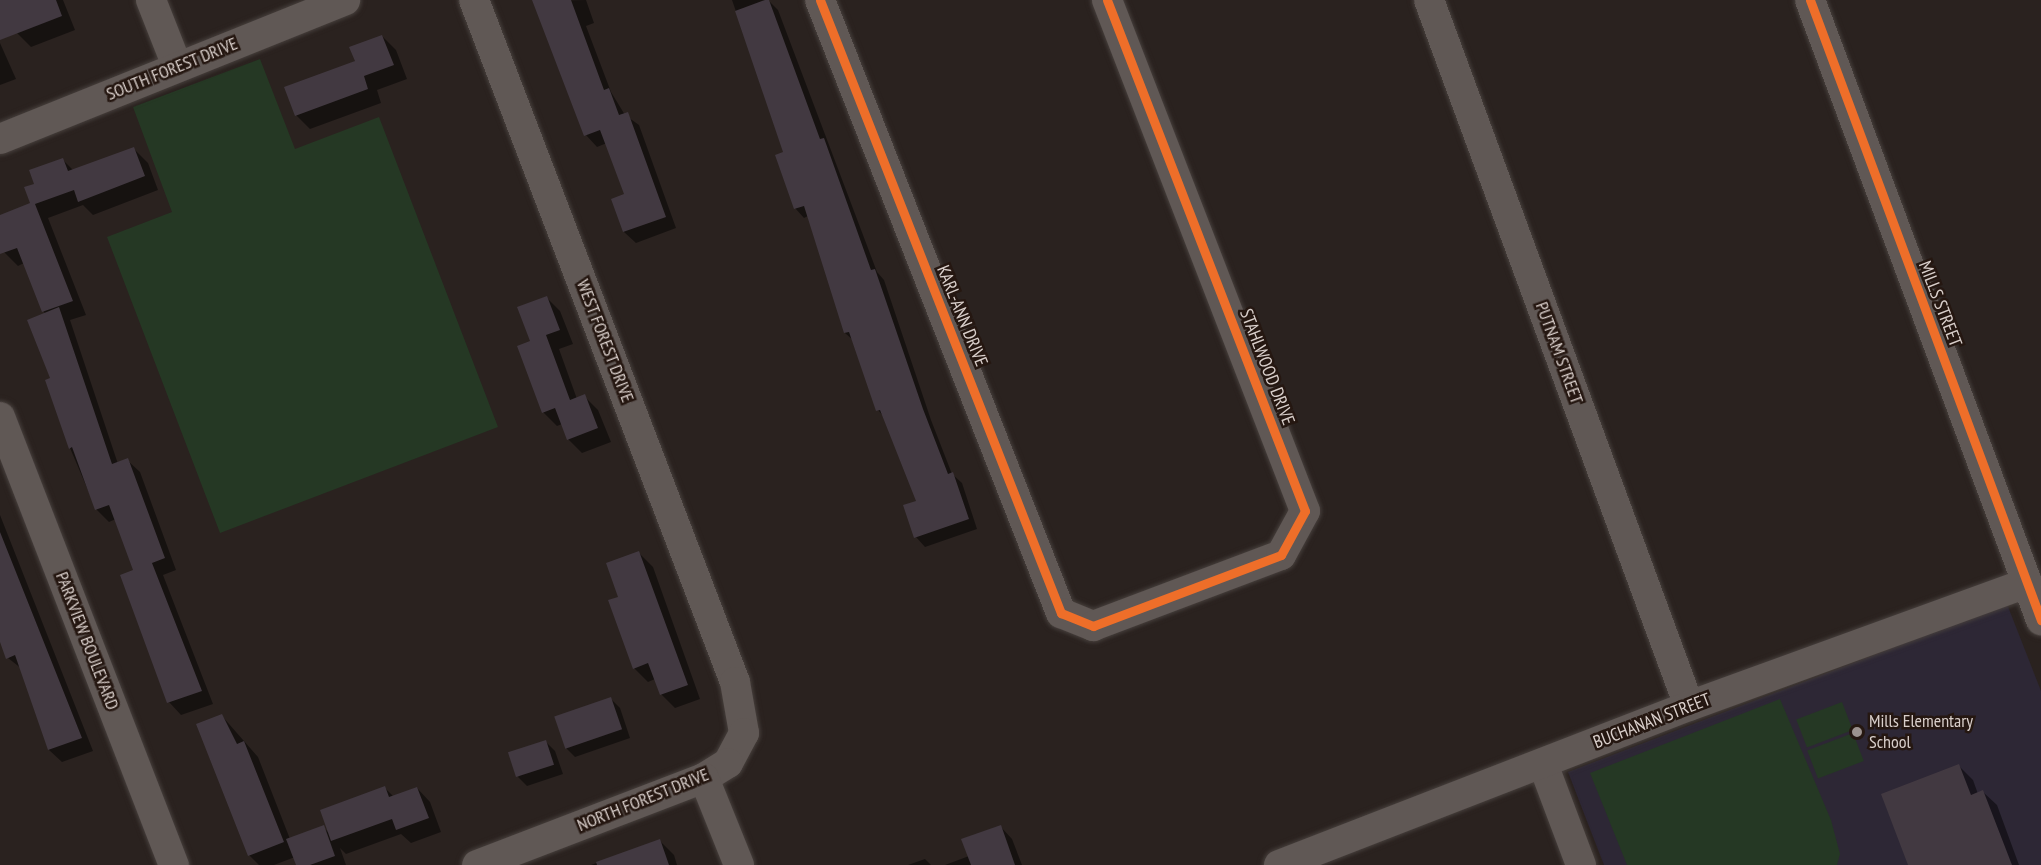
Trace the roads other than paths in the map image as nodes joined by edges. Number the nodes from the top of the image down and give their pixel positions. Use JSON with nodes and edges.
{"nodes":[{"id":1,"x":151,"y":0,"type":"edge"},
{"id":2,"x":345,"y":0,"type":"edge"},
{"id":3,"x":474,"y":0,"type":"edge"},
{"id":4,"x":820,"y":0,"type":"edge"},
{"id":5,"x":1107,"y":0,"type":"edge"},
{"id":6,"x":1430,"y":0,"type":"edge"},
{"id":7,"x":1810,"y":0,"type":"edge"},
{"id":8,"x":177,"y":66,"type":"junction"},
{"id":9,"x":0,"y":139,"type":"edge"},
{"id":10,"x":0,"y":417,"type":"edge"},
{"id":11,"x":2027,"y":583,"type":"junction"},
{"id":12,"x":2041,"y":620,"type":"edge"},
{"id":13,"x":1093,"y":626,"type":"joint"},
{"id":14,"x":735,"y":682,"type":"joint"},
{"id":15,"x":1689,"y":706,"type":"junction"},
{"id":16,"x":1543,"y":764,"type":"junction"},
{"id":17,"x":704,"y":778,"type":"junction"},
{"id":18,"x":174,"y":865,"type":"edge"},
{"id":19,"x":477,"y":865,"type":"edge"},
{"id":20,"x":739,"y":865,"type":"edge"},
{"id":21,"x":1279,"y":865,"type":"edge"},
{"id":22,"x":1581,"y":865,"type":"edge"}],
"edges":[{"from":1,"to":8,"type":"street"},
{"from":2,"to":8,"type":"street","name":"SOUTH FOREST DRIVE"},
{"from":3,"to":14,"type":"street","name":"WEST FOREST DRIVE"},
{"from":4,"to":13,"type":"street","name":"KARL-ANN DRIVE"},
{"from":5,"to":13,"type":"street","name":"STAHLWOOD DRIVE"},
{"from":6,"to":15,"type":"street","name":"PUTNAM STREET"},
{"from":7,"to":11,"type":"street","name":"MILLS STREET"},
{"from":8,"to":9,"type":"street","name":"SOUTH FOREST DRIVE"},
{"from":10,"to":18,"type":"street","name":"PARKVIEW BOULEVARD"},
{"from":11,"to":12,"type":"street","name":"MILLS STREET"},
{"from":11,"to":15,"type":"street","name":"BUCHANAN STREET"},
{"from":14,"to":17,"type":"street","name":"NORTH FOREST DRIVE"},
{"from":15,"to":16,"type":"street","name":"BUCHANAN STREET"},
{"from":16,"to":21,"type":"street","name":"BUCHANAN STREET"},
{"from":16,"to":22,"type":"street"},
{"from":17,"to":19,"type":"street","name":"NORTH FOREST DRIVE"},
{"from":17,"to":20,"type":"street"}]}
